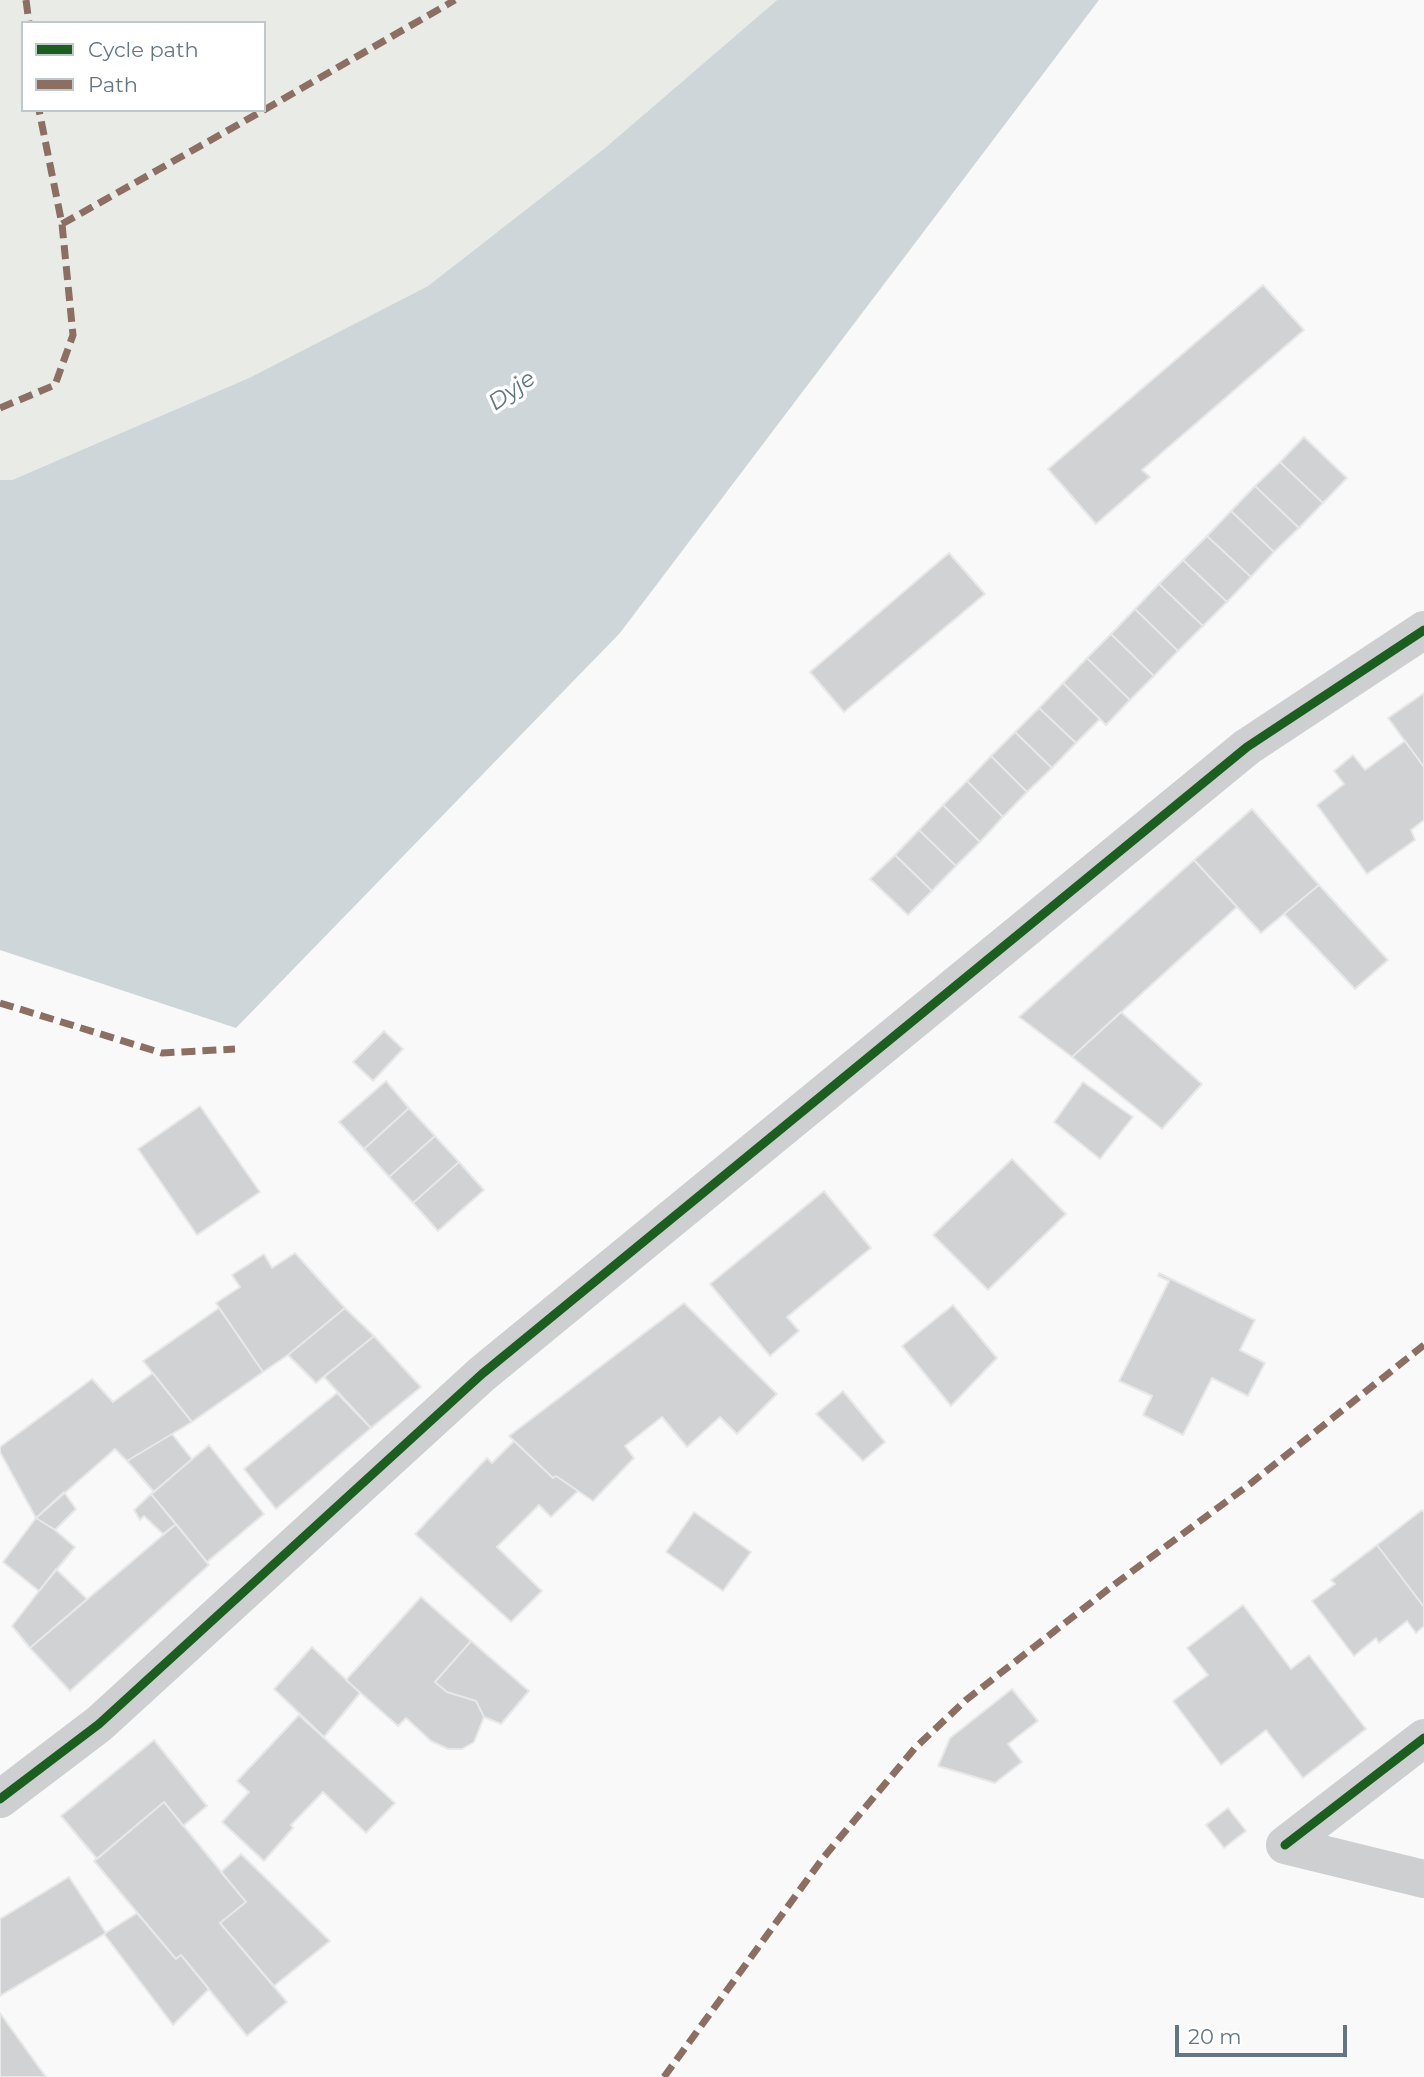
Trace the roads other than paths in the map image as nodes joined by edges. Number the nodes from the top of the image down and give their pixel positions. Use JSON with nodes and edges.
{"nodes":[{"id":1,"x":1424,"y":630,"type":"edge"},
{"id":2,"x":1424,"y":1738,"type":"edge"},
{"id":3,"x":0,"y":1800,"type":"edge"},
{"id":4,"x":1424,"y":1879,"type":"edge"}],
"edges":[{"from":1,"to":3,"type":"street"},
{"from":2,"to":4,"type":"street"}]}
